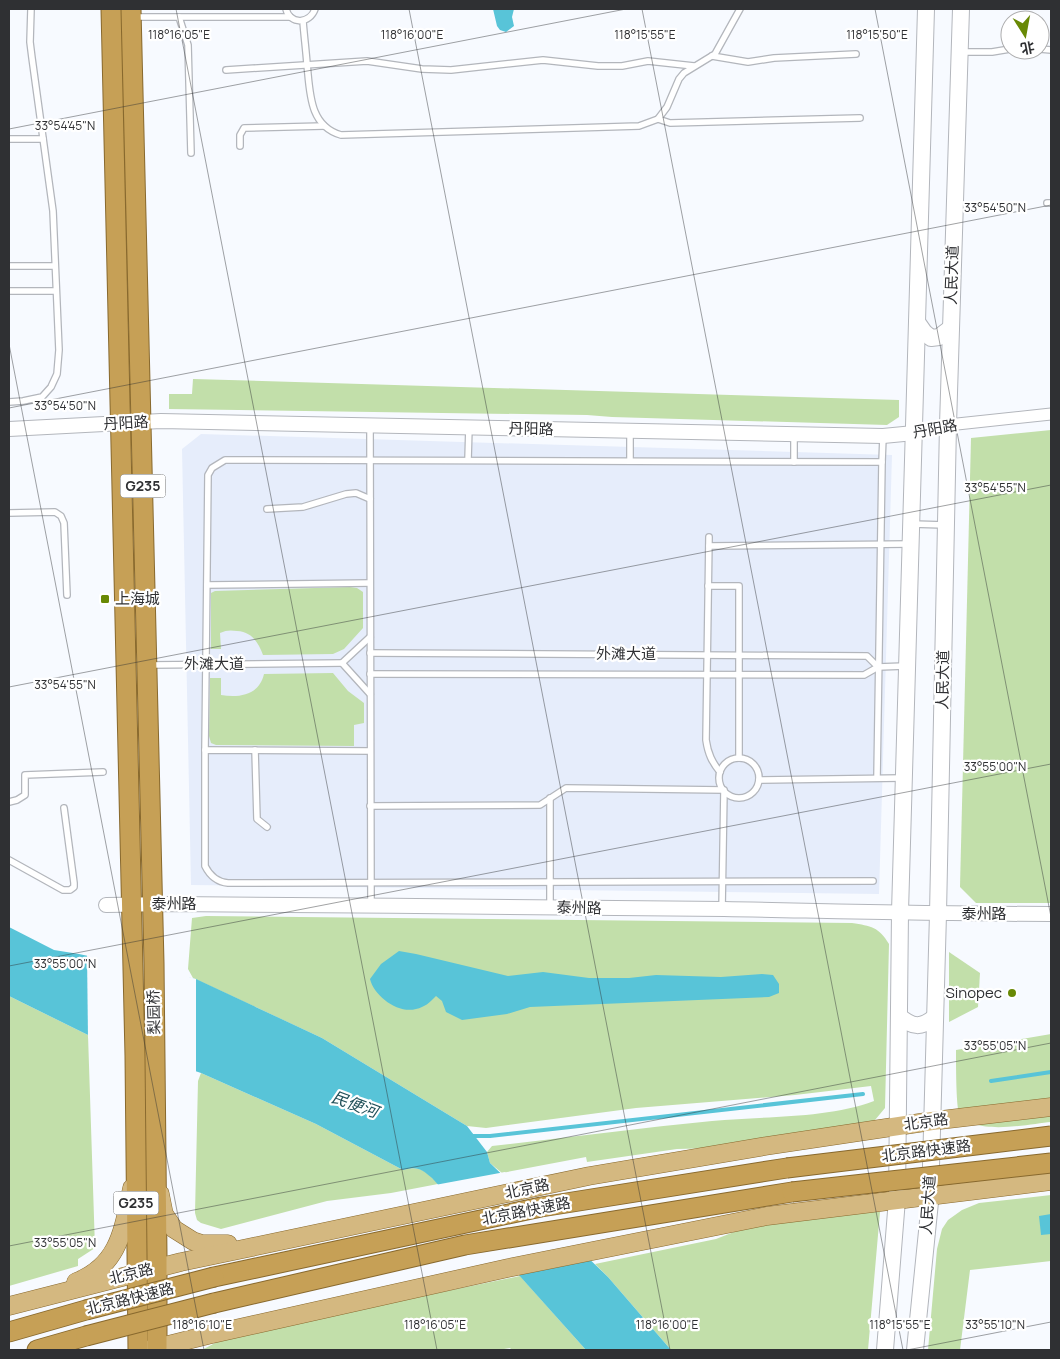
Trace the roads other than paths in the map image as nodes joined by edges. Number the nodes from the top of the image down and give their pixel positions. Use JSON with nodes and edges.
{"nodes":[{"id":1,"x":31,"y":9,"type":"edge"},
{"id":2,"x":111,"y":9,"type":"edge"},
{"id":3,"x":286,"y":9,"type":"edge"},
{"id":4,"x":315,"y":9,"type":"edge"},
{"id":5,"x":740,"y":9,"type":"edge"},
{"id":6,"x":926,"y":9,"type":"edge"},
{"id":7,"x":961,"y":9,"type":"edge"},
{"id":8,"x":131,"y":13,"type":"edge"},
{"id":9,"x":178,"y":17,"type":"junction"},
{"id":10,"x":290,"y":17,"type":"junction"},
{"id":11,"x":303,"y":21,"type":"junction"},
{"id":12,"x":1000,"y":51,"type":"edge"},
{"id":13,"x":960,"y":52,"type":"junction"},
{"id":14,"x":856,"y":54,"type":"dead end"},
{"id":15,"x":711,"y":56,"type":"junction"},
{"id":16,"x":308,"y":65,"type":"junction"},
{"id":17,"x":694,"y":66,"type":"junction"},
{"id":18,"x":226,"y":70,"type":"dead end"},
{"id":19,"x":860,"y":118,"type":"dead end"},
{"id":20,"x":658,"y":119,"type":"junction"},
{"id":21,"x":324,"y":126,"type":"junction"},
{"id":22,"x":42,"y":139,"type":"junction"},
{"id":23,"x":9,"y":140,"type":"edge"},
{"id":24,"x":240,"y":146,"type":"dead end"},
{"id":25,"x":191,"y":153,"type":"dead end"},
{"id":26,"x":9,"y":266,"type":"edge"},
{"id":27,"x":55,"y":266,"type":"junction"},
{"id":28,"x":9,"y":291,"type":"edge"},
{"id":29,"x":56,"y":291,"type":"junction"},
{"id":30,"x":917,"y":322,"type":"junction"},
{"id":31,"x":951,"y":328,"type":"junction"},
{"id":32,"x":9,"y":402,"type":"edge"},
{"id":33,"x":1051,"y":414,"type":"edge"},
{"id":34,"x":141,"y":422,"type":"junction"},
{"id":35,"x":120,"y":423,"type":"junction"},
{"id":36,"x":370,"y":425,"type":"junction"},
{"id":37,"x":948,"y":425,"type":"junction"},
{"id":38,"x":469,"y":427,"type":"junction"},
{"id":39,"x":9,"y":430,"type":"edge"},
{"id":40,"x":630,"y":431,"type":"junction"},
{"id":41,"x":794,"y":434,"type":"junction"},
{"id":42,"x":914,"y":434,"type":"junction"},
{"id":43,"x":883,"y":436,"type":"junction"},
{"id":44,"x":370,"y":460,"type":"junction"},
{"id":45,"x":468,"y":460,"type":"junction"},
{"id":46,"x":630,"y":461,"type":"junction"},
{"id":47,"x":794,"y":462,"type":"junction"},
{"id":48,"x":882,"y":462,"type":"junction"},
{"id":49,"x":370,"y":499,"type":"junction"},
{"id":50,"x":267,"y":508,"type":"dead end"},
{"id":51,"x":9,"y":513,"type":"edge"},
{"id":52,"x":912,"y":524,"type":"junction"},
{"id":53,"x":946,"y":525,"type":"junction"},
{"id":54,"x":709,"y":537,"type":"dead end"},
{"id":55,"x":880,"y":544,"type":"junction"},
{"id":56,"x":911,"y":544,"type":"junction"},
{"id":57,"x":709,"y":546,"type":"junction"},
{"id":58,"x":370,"y":583,"type":"junction"},
{"id":59,"x":207,"y":586,"type":"junction"},
{"id":60,"x":708,"y":586,"type":"junction"},
{"id":61,"x":67,"y":595,"type":"dead end"},
{"id":62,"x":370,"y":638,"type":"junction"},
{"id":63,"x":370,"y":653,"type":"junction"},
{"id":64,"x":707,"y":655,"type":"junction"},
{"id":65,"x":739,"y":655,"type":"junction"},
{"id":66,"x":342,"y":663,"type":"junction"},
{"id":67,"x":146,"y":664,"type":"junction"},
{"id":68,"x":206,"y":664,"type":"junction"},
{"id":69,"x":908,"y":666,"type":"junction"},
{"id":70,"x":878,"y":667,"type":"junction"},
{"id":71,"x":370,"y":674,"type":"junction"},
{"id":72,"x":707,"y":675,"type":"junction"},
{"id":73,"x":739,"y":675,"type":"junction"},
{"id":74,"x":370,"y":694,"type":"junction"},
{"id":75,"x":205,"y":750,"type":"junction"},
{"id":76,"x":255,"y":750,"type":"junction"},
{"id":77,"x":370,"y":752,"type":"junction"},
{"id":78,"x":739,"y":758,"type":"junction"},
{"id":79,"x":103,"y":772,"type":"dead end"},
{"id":80,"x":720,"y":772,"type":"junction"},
{"id":81,"x":878,"y":778,"type":"junction"},
{"id":82,"x":904,"y":778,"type":"junction"},
{"id":83,"x":759,"y":780,"type":"junction"},
{"id":84,"x":724,"y":790,"type":"junction"},
{"id":85,"x":550,"y":798,"type":"junction"},
{"id":86,"x":9,"y":802,"type":"edge"},
{"id":87,"x":370,"y":806,"type":"junction"},
{"id":88,"x":64,"y":808,"type":"dead end"},
{"id":89,"x":267,"y":827,"type":"dead end"},
{"id":90,"x":9,"y":860,"type":"edge"},
{"id":91,"x":873,"y":881,"type":"dead end"},
{"id":92,"x":550,"y":882,"type":"junction"},
{"id":93,"x":722,"y":882,"type":"junction"},
{"id":94,"x":370,"y":883,"type":"junction"},
{"id":95,"x":152,"y":904,"type":"junction"},
{"id":96,"x":106,"y":905,"type":"dead end"},
{"id":97,"x":131,"y":905,"type":"junction"},
{"id":98,"x":371,"y":906,"type":"junction"},
{"id":99,"x":550,"y":907,"type":"junction"},
{"id":100,"x":722,"y":909,"type":"junction"},
{"id":101,"x":900,"y":912,"type":"junction"},
{"id":102,"x":938,"y":914,"type":"junction"},
{"id":103,"x":1051,"y":914,"type":"edge"},
{"id":104,"x":899,"y":1016,"type":"junction"},
{"id":105,"x":935,"y":1017,"type":"junction"},
{"id":106,"x":1051,"y":1108,"type":"edge"},
{"id":107,"x":932,"y":1121,"type":"junction"},
{"id":108,"x":898,"y":1126,"type":"junction"},
{"id":109,"x":1051,"y":1136,"type":"edge"},
{"id":110,"x":1051,"y":1162,"type":"edge"},
{"id":111,"x":136,"y":1173,"type":"junction"},
{"id":112,"x":156,"y":1176,"type":"junction"},
{"id":113,"x":1051,"y":1180,"type":"edge"},
{"id":114,"x":930,"y":1195,"type":"junction"},
{"id":115,"x":897,"y":1199,"type":"junction"},
{"id":116,"x":311,"y":1234,"type":"junction"},
{"id":117,"x":157,"y":1268,"type":"junction"},
{"id":118,"x":136,"y":1273,"type":"junction"},
{"id":119,"x":15,"y":1304,"type":"edge"},
{"id":120,"x":234,"y":1329,"type":"junction"},
{"id":121,"x":9,"y":1332,"type":"edge"},
{"id":122,"x":37,"y":1350,"type":"edge"},
{"id":123,"x":138,"y":1350,"type":"edge"},
{"id":124,"x":154,"y":1350,"type":"edge"},
{"id":125,"x":186,"y":1350,"type":"edge"},
{"id":126,"x":885,"y":1350,"type":"edge"},
{"id":127,"x":915,"y":1350,"type":"edge"}],
"edges":[{"from":1,"to":22,"type":"lane"},
{"from":2,"to":35,"type":"highway","number":"G235"},
{"from":3,"to":10,"type":"lane"},
{"from":4,"to":11,"type":"lane"},
{"from":5,"to":15,"type":"lane"},
{"from":6,"to":30,"type":"main road","name":"人民大道"},
{"from":7,"to":13,"type":"main road","name":"人民大道"},
{"from":8,"to":9,"type":"lane"},
{"from":8,"to":34,"type":"highway","number":"G235"},
{"from":9,"to":10,"type":"lane"},
{"from":9,"to":25,"type":"lane"},
{"from":10,"to":11,"type":"lane"},
{"from":11,"to":16,"type":"lane"},
{"from":12,"to":13,"type":"lane"},
{"from":13,"to":31,"type":"main road","name":"人民大道"},
{"from":14,"to":15,"type":"lane"},
{"from":15,"to":17,"type":"lane"},
{"from":16,"to":17,"type":"lane"},
{"from":16,"to":18,"type":"lane"},
{"from":16,"to":21,"type":"lane"},
{"from":17,"to":20,"type":"lane"},
{"from":19,"to":20,"type":"lane"},
{"from":20,"to":21,"type":"lane"},
{"from":21,"to":24,"type":"lane"},
{"from":22,"to":23,"type":"lane"},
{"from":22,"to":27,"type":"lane"},
{"from":26,"to":27,"type":"lane"},
{"from":27,"to":29,"type":"lane"},
{"from":28,"to":29,"type":"lane"},
{"from":29,"to":32,"type":"lane"},
{"from":30,"to":31,"type":"main road"},
{"from":30,"to":42,"type":"main road","name":"人民大道"},
{"from":31,"to":37,"type":"main road","name":"人民大道"},
{"from":33,"to":37,"type":"street","name":"丹阳路"},
{"from":34,"to":35,"type":"street","name":"丹阳路"},
{"from":34,"to":36,"type":"street","name":"丹阳路"},
{"from":34,"to":67,"type":"highway","number":"G235"},
{"from":35,"to":39,"type":"street","name":"丹阳路"},
{"from":35,"to":97,"type":"highway","number":"G235"},
{"from":36,"to":38,"type":"street","name":"丹阳路"},
{"from":36,"to":44,"type":"lane"},
{"from":37,"to":42,"type":"street","name":"丹阳路"},
{"from":37,"to":53,"type":"main road","name":"人民大道"},
{"from":38,"to":40,"type":"street","name":"丹阳路"},
{"from":38,"to":45,"type":"lane"},
{"from":40,"to":41,"type":"street","name":"丹阳路"},
{"from":40,"to":46,"type":"lane"},
{"from":41,"to":43,"type":"street","name":"丹阳路"},
{"from":41,"to":47,"type":"lane"},
{"from":42,"to":43,"type":"street","name":"丹阳路"},
{"from":42,"to":52,"type":"main road","name":"人民大道"},
{"from":43,"to":48,"type":"lane"},
{"from":44,"to":45,"type":"lane"},
{"from":44,"to":49,"type":"lane"},
{"from":44,"to":59,"type":"lane"},
{"from":45,"to":46,"type":"lane"},
{"from":46,"to":47,"type":"lane"},
{"from":47,"to":48,"type":"lane"},
{"from":48,"to":55,"type":"lane"},
{"from":49,"to":50,"type":"lane"},
{"from":49,"to":58,"type":"lane"},
{"from":51,"to":61,"type":"lane"},
{"from":52,"to":53,"type":"lane"},
{"from":52,"to":56,"type":"main road","name":"人民大道"},
{"from":53,"to":102,"type":"main road","name":"人民大道"},
{"from":54,"to":57,"type":"lane"},
{"from":55,"to":56,"type":"lane"},
{"from":55,"to":57,"type":"lane"},
{"from":55,"to":70,"type":"lane"},
{"from":56,"to":69,"type":"main road","name":"人民大道"},
{"from":57,"to":60,"type":"lane"},
{"from":58,"to":59,"type":"lane"},
{"from":58,"to":62,"type":"lane"},
{"from":59,"to":68,"type":"lane"},
{"from":60,"to":64,"type":"lane"},
{"from":60,"to":65,"type":"lane"},
{"from":62,"to":63,"type":"lane"},
{"from":62,"to":66,"type":"lane"},
{"from":63,"to":64,"type":"lane","name":"外滩大道"},
{"from":63,"to":71,"type":"lane"},
{"from":64,"to":65,"type":"lane","name":"外滩大道"},
{"from":64,"to":72,"type":"lane"},
{"from":65,"to":70,"type":"lane","name":"外滩大道"},
{"from":65,"to":73,"type":"lane"},
{"from":66,"to":68,"type":"lane","name":"外滩大道"},
{"from":66,"to":74,"type":"lane"},
{"from":67,"to":68,"type":"lane","name":"外滩大道"},
{"from":67,"to":95,"type":"highway","number":"G235"},
{"from":68,"to":75,"type":"lane"},
{"from":69,"to":70,"type":"lane","name":"外滩大道"},
{"from":69,"to":82,"type":"main road","name":"人民大道"},
{"from":70,"to":73,"type":"lane","name":"外滩大道"},
{"from":70,"to":81,"type":"lane"},
{"from":71,"to":72,"type":"lane","name":"外滩大道"},
{"from":71,"to":74,"type":"lane"},
{"from":72,"to":73,"type":"lane","name":"外滩大道"},
{"from":72,"to":80,"type":"lane"},
{"from":73,"to":78,"type":"lane"},
{"from":74,"to":77,"type":"lane"},
{"from":75,"to":76,"type":"lane"},
{"from":75,"to":94,"type":"lane"},
{"from":76,"to":77,"type":"lane"},
{"from":76,"to":89,"type":"lane"},
{"from":77,"to":87,"type":"lane"},
{"from":78,"to":80,"type":"lane"},
{"from":78,"to":83,"type":"lane"},
{"from":79,"to":86,"type":"lane"},
{"from":80,"to":84,"type":"lane"},
{"from":81,"to":82,"type":"lane"},
{"from":81,"to":83,"type":"lane"},
{"from":82,"to":101,"type":"main road","name":"人民大道"},
{"from":83,"to":84,"type":"lane"},
{"from":84,"to":85,"type":"lane"},
{"from":84,"to":93,"type":"lane"},
{"from":85,"to":87,"type":"lane"},
{"from":85,"to":92,"type":"lane"},
{"from":87,"to":94,"type":"lane"},
{"from":88,"to":90,"type":"lane"},
{"from":91,"to":93,"type":"lane"},
{"from":92,"to":93,"type":"lane"},
{"from":92,"to":94,"type":"lane"},
{"from":92,"to":99,"type":"lane"},
{"from":93,"to":100,"type":"lane"},
{"from":94,"to":98,"type":"lane"},
{"from":95,"to":97,"type":"street","name":"泰州路"},
{"from":95,"to":98,"type":"street","name":"泰州路"},
{"from":95,"to":112,"type":"highway","name":"梨园桥","number":"G235"},
{"from":96,"to":97,"type":"street","name":"泰州路"},
{"from":97,"to":111,"type":"highway","name":"梨园桥","number":"G235"},
{"from":98,"to":99,"type":"street","name":"泰州路"},
{"from":99,"to":100,"type":"street","name":"泰州路"},
{"from":100,"to":101,"type":"street","name":"泰州路"},
{"from":101,"to":102,"type":"street","name":"泰州路"},
{"from":101,"to":104,"type":"main road","name":"人民大道"},
{"from":102,"to":103,"type":"street","name":"泰州路"},
{"from":102,"to":105,"type":"main road","name":"人民大道"},
{"from":104,"to":105,"type":"main road"},
{"from":104,"to":108,"type":"main road","name":"人民大道"},
{"from":105,"to":107,"type":"main road","name":"人民大道"},
{"from":106,"to":107,"type":"main road","name":"北京路"},
{"from":107,"to":108,"type":"main road","name":"北京路"},
{"from":107,"to":114,"type":"main road","name":"人民大道"},
{"from":108,"to":115,"type":"main road","name":"人民大道"},
{"from":108,"to":116,"type":"main road","name":"北京路"},
{"from":109,"to":121,"type":"highway","name":"北京路快速路","bridge":true},
{"from":110,"to":122,"type":"highway","name":"北京路快速路","bridge":true},
{"from":111,"to":118,"type":"highway","number":"G235"},
{"from":111,"to":119,"type":"main road"},
{"from":112,"to":116,"type":"main road"},
{"from":112,"to":117,"type":"highway","number":"G235"},
{"from":113,"to":114,"type":"main road"},
{"from":114,"to":115,"type":"main road"},
{"from":114,"to":127,"type":"main road","name":"人民大道"},
{"from":115,"to":120,"type":"main road"},
{"from":115,"to":126,"type":"main road","name":"人民大道"},
{"from":116,"to":117,"type":"main road","name":"北京路"},
{"from":117,"to":118,"type":"main road","name":"北京路"},
{"from":117,"to":124,"type":"highway","number":"G235"},
{"from":118,"to":119,"type":"main road","name":"北京路"},
{"from":118,"to":123,"type":"highway","number":"G235"},
{"from":120,"to":124,"type":"main road"},
{"from":120,"to":125,"type":"main road"}]}
